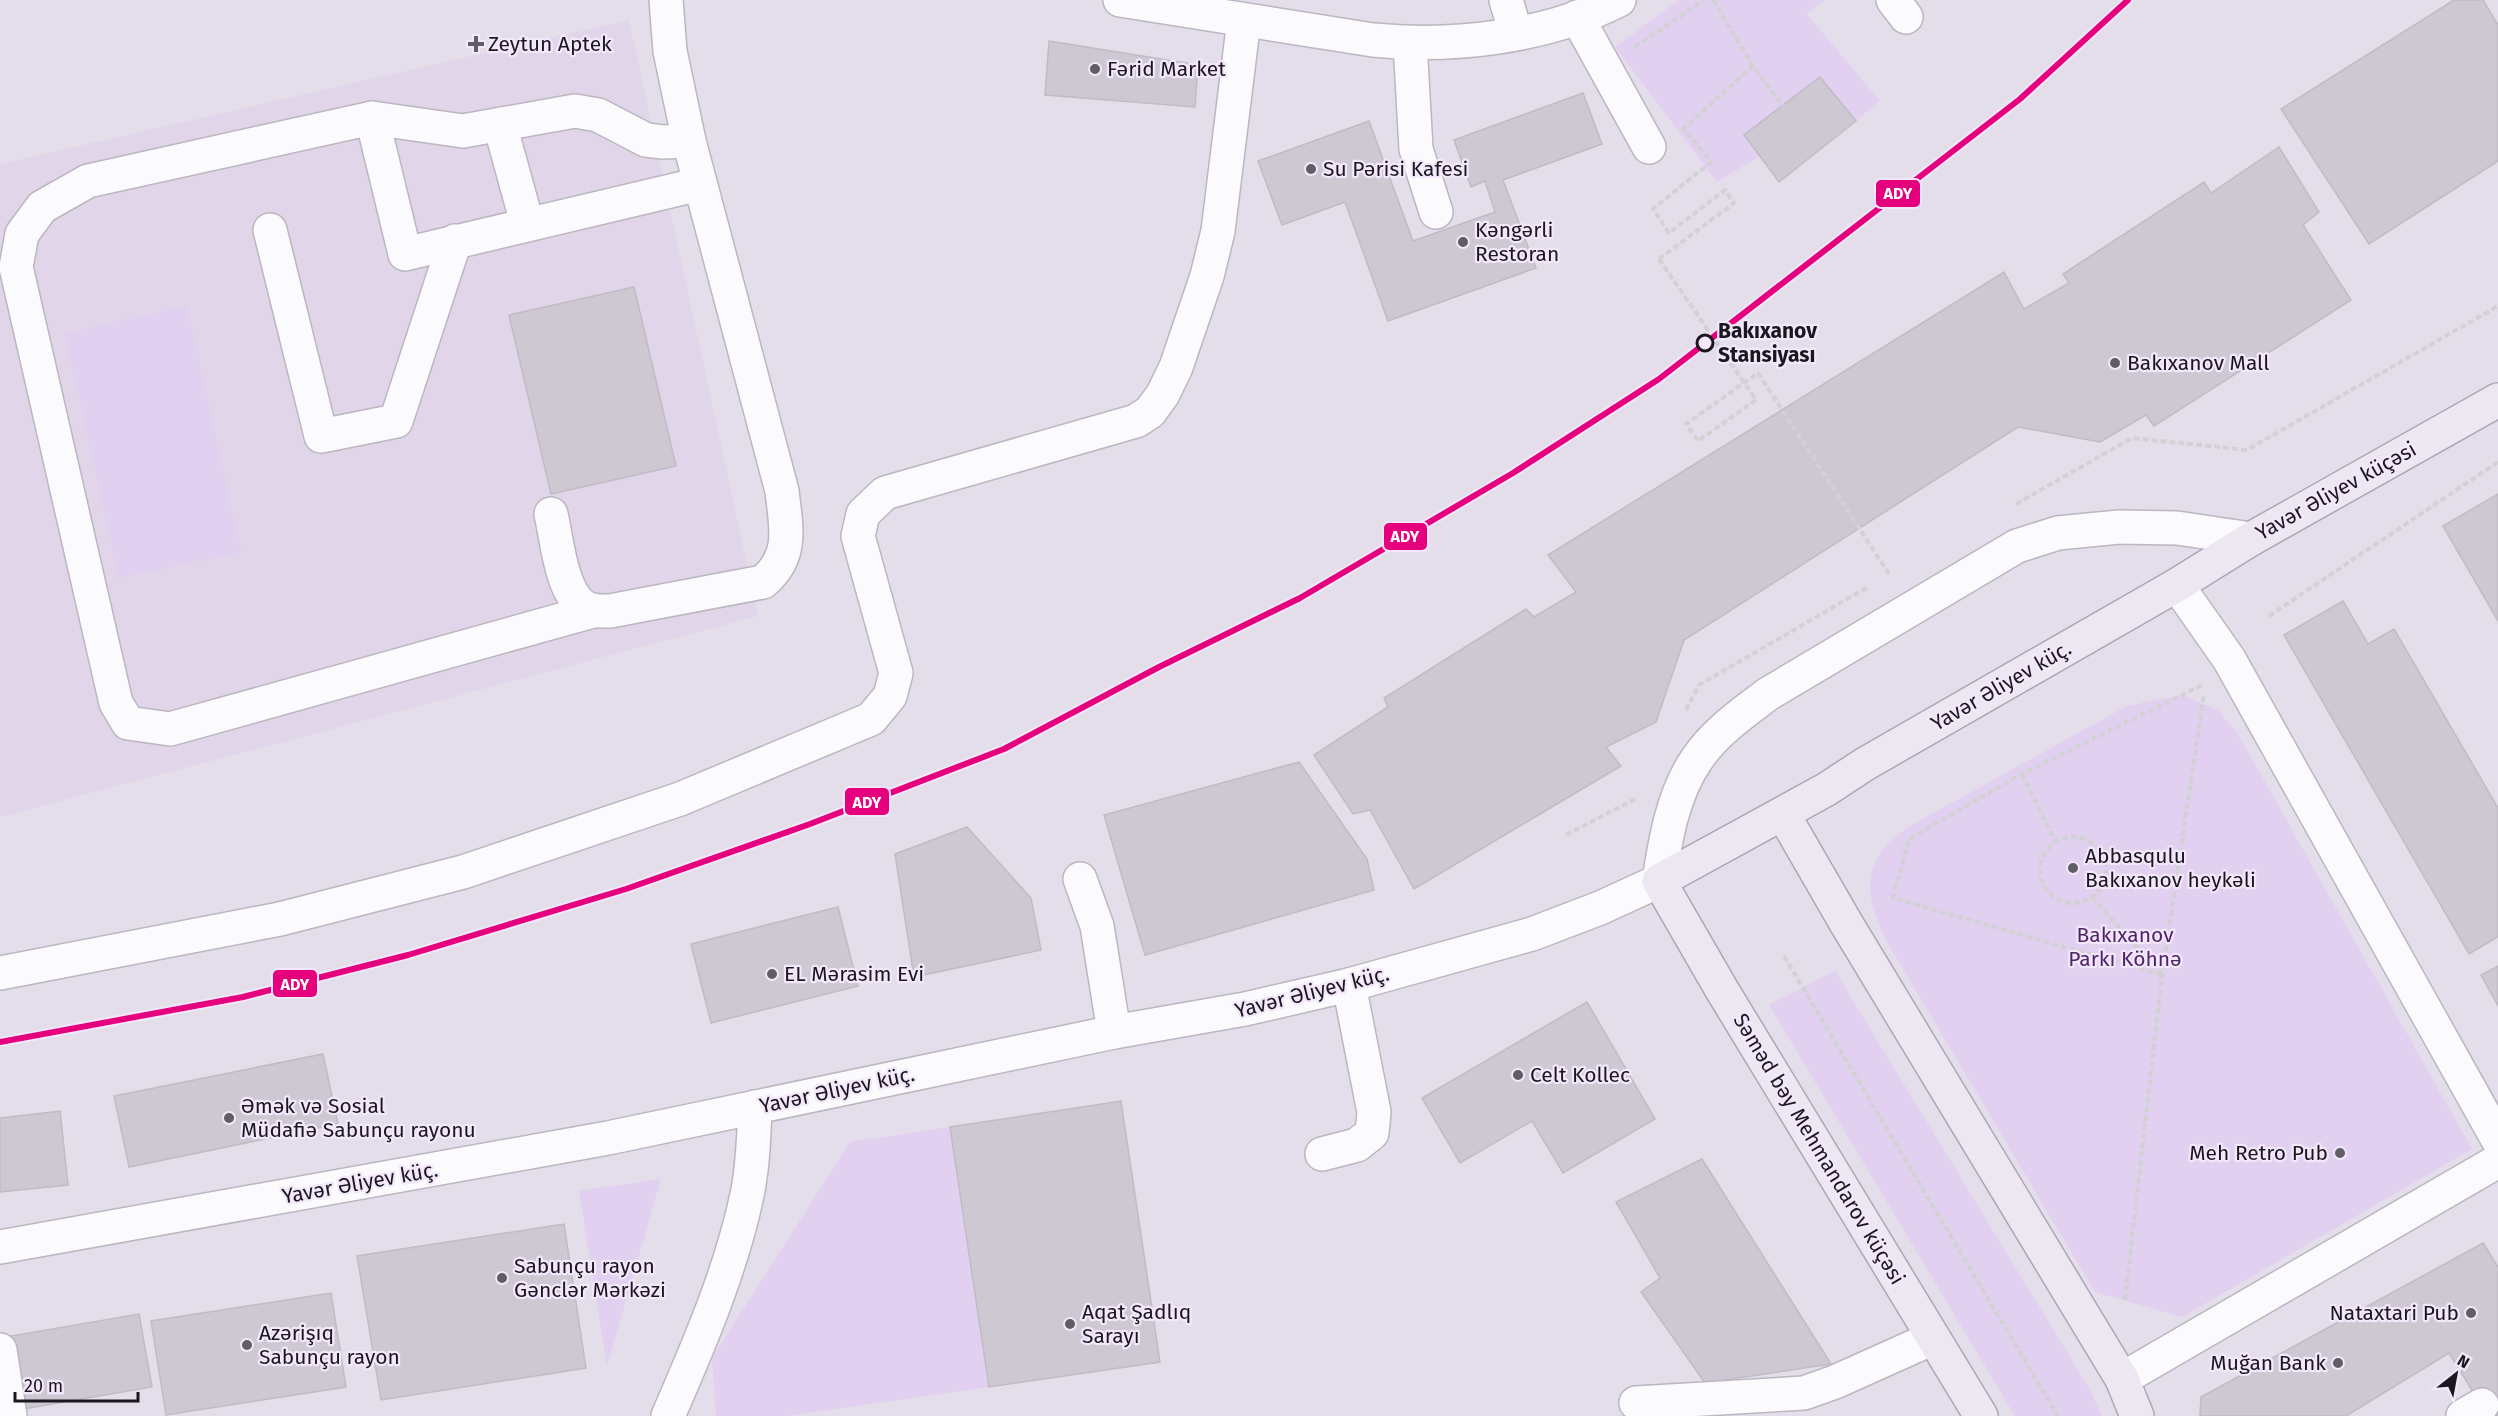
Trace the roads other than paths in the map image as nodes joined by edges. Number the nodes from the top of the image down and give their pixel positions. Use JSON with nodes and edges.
{"nodes":[{"id":1,"x":666,"y":0,"type":"edge"},
{"id":2,"x":1120,"y":0,"type":"edge"},
{"id":3,"x":1506,"y":0,"type":"edge"},
{"id":4,"x":1618,"y":0,"type":"edge"},
{"id":5,"x":1160,"y":3,"type":"edge"},
{"id":6,"x":1576,"y":17,"type":"junction"},
{"id":7,"x":1244,"y":20,"type":"junction"},
{"id":8,"x":1516,"y":34,"type":"junction"},
{"id":9,"x":1410,"y":44,"type":"junction"},
{"id":10,"x":372,"y":118,"type":"junction"},
{"id":11,"x":500,"y":125,"type":"junction"},
{"id":12,"x":688,"y":141,"type":"junction"},
{"id":13,"x":1649,"y":147,"type":"road end"},
{"id":14,"x":700,"y":184,"type":"junction"},
{"id":15,"x":1436,"y":212,"type":"dead end"},
{"id":16,"x":527,"y":223,"type":"junction"},
{"id":17,"x":270,"y":230,"type":"dead end"},
{"id":18,"x":456,"y":242,"type":"junction"},
{"id":19,"x":2498,"y":400,"type":"edge"},
{"id":20,"x":551,"y":514,"type":"dead end"},
{"id":21,"x":2251,"y":539,"type":"junction"},
{"id":22,"x":2176,"y":585,"type":"junction"},
{"id":23,"x":593,"y":611,"type":"junction"},
{"id":24,"x":1783,"y":814,"type":"junction"},
{"id":25,"x":1080,"y":879,"type":"dead end"},
{"id":26,"x":1659,"y":881,"type":"junction"},
{"id":27,"x":0,"y":973,"type":"edge"},
{"id":28,"x":1349,"y":985,"type":"junction"},
{"id":29,"x":1114,"y":1032,"type":"junction"},
{"id":30,"x":755,"y":1107,"type":"junction"},
{"id":31,"x":2498,"y":1140,"type":"edge"},
{"id":32,"x":1322,"y":1154,"type":"dead end"},
{"id":33,"x":2498,"y":1161,"type":"edge"},
{"id":34,"x":0,"y":1248,"type":"edge"},
{"id":35,"x":1933,"y":1338,"type":"junction"},
{"id":36,"x":0,"y":1350,"type":"edge"},
{"id":37,"x":2122,"y":1379,"type":"junction"},
{"id":38,"x":1636,"y":1403,"type":"dead end"},
{"id":39,"x":10,"y":1416,"type":"edge"},
{"id":40,"x":668,"y":1416,"type":"edge"},
{"id":41,"x":1981,"y":1416,"type":"edge"},
{"id":42,"x":2137,"y":1416,"type":"edge"}],
"edges":[{"from":1,"to":12,"type":"street"},
{"from":2,"to":5,"type":"street"},
{"from":3,"to":8,"type":"street"},
{"from":4,"to":6,"type":"street"},
{"from":5,"to":7,"type":"street"},
{"from":6,"to":8,"type":"street"},
{"from":6,"to":13,"type":"street"},
{"from":7,"to":9,"type":"street"},
{"from":7,"to":27,"type":"street"},
{"from":8,"to":9,"type":"street"},
{"from":9,"to":15,"type":"street"},
{"from":10,"to":11,"type":"street"},
{"from":10,"to":18,"type":"street"},
{"from":10,"to":23,"type":"street"},
{"from":11,"to":12,"type":"street"},
{"from":11,"to":16,"type":"street"},
{"from":12,"to":14,"type":"street"},
{"from":14,"to":16,"type":"street"},
{"from":14,"to":23,"type":"street"},
{"from":16,"to":18,"type":"street"},
{"from":17,"to":18,"type":"street"},
{"from":19,"to":21,"type":"main road","name":"Yavər Əliyev küçəsi"},
{"from":20,"to":23,"type":"street"},
{"from":21,"to":22,"type":"main road","name":"Yavər Əliyev küçəsi"},
{"from":21,"to":26,"type":"street"},
{"from":22,"to":24,"type":"main road","name":"Yavər Əliyev küç."},
{"from":22,"to":31,"type":"street"},
{"from":24,"to":26,"type":"main road","name":"Yavər Əliyev küç."},
{"from":24,"to":37,"type":"main road"},
{"from":25,"to":29,"type":"street"},
{"from":26,"to":28,"type":"street","name":"Yavər Əliyev küç."},
{"from":26,"to":35,"type":"main road","name":"Səməd bəy Mehmandarov küçəsi"},
{"from":28,"to":29,"type":"street","name":"Yavər Əliyev küç."},
{"from":28,"to":32,"type":"street"},
{"from":29,"to":30,"type":"street","name":"Yavər Əliyev küç."},
{"from":30,"to":34,"type":"street","name":"Yavər Əliyev küç."},
{"from":30,"to":40,"type":"street"},
{"from":33,"to":37,"type":"street"},
{"from":35,"to":38,"type":"street"},
{"from":35,"to":41,"type":"main road","name":"Səməd bəy Mehmandarov küçəsi"},
{"from":36,"to":39,"type":"street"},
{"from":37,"to":42,"type":"main road"}]}
